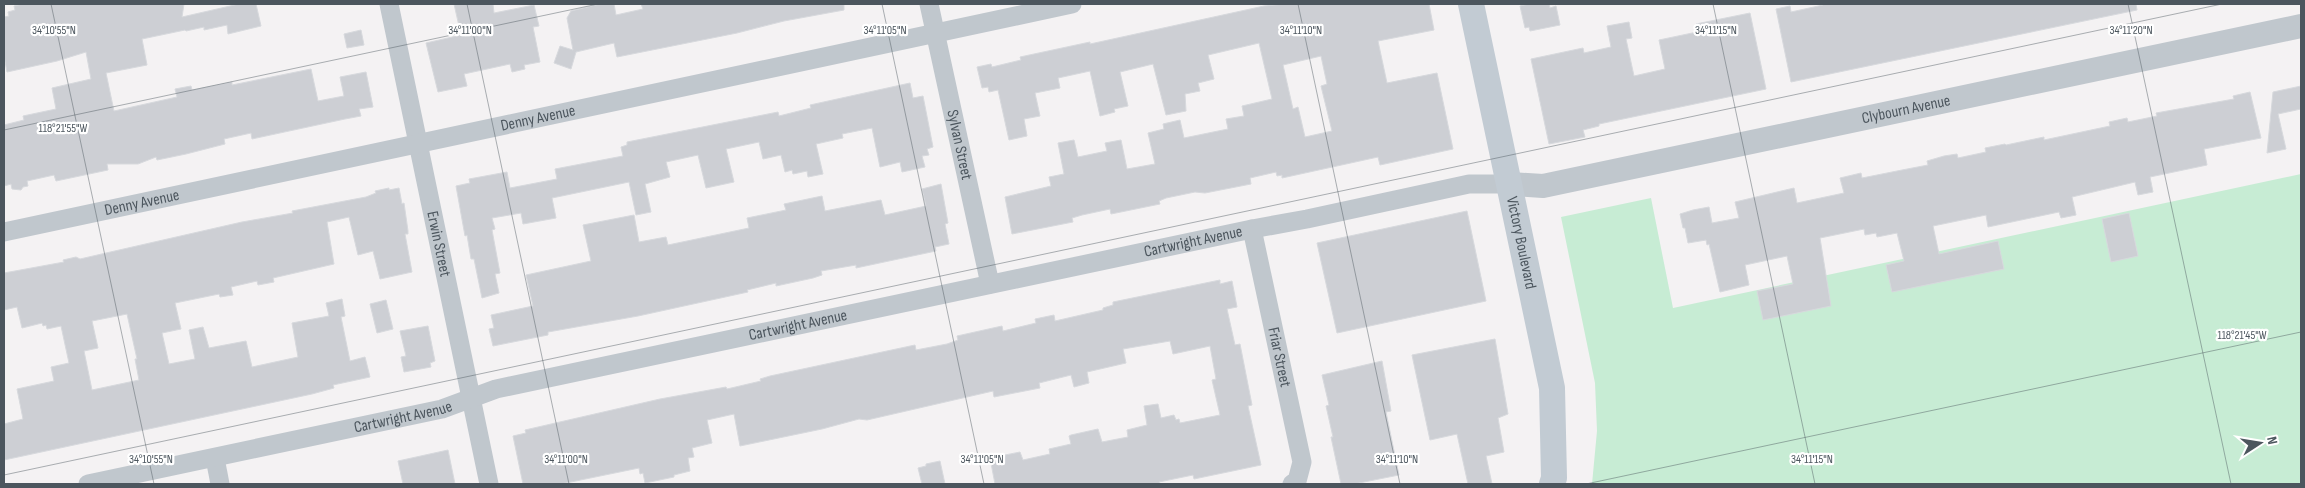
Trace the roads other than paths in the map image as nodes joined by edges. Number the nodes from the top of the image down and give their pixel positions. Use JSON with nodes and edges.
{"nodes":[{"id":1,"x":389,"y":4,"type":"edge"},
{"id":2,"x":929,"y":4,"type":"edge"},
{"id":3,"x":1072,"y":4,"type":"edge"},
{"id":4,"x":1470,"y":4,"type":"edge"},
{"id":5,"x":2301,"y":26,"type":"edge"},
{"id":6,"x":935,"y":33,"type":"junction"},
{"id":7,"x":418,"y":143,"type":"junction"},
{"id":8,"x":1510,"y":184,"type":"junction"},
{"id":9,"x":1252,"y":229,"type":"junction"},
{"id":10,"x":4,"y":232,"type":"edge"},
{"id":11,"x":990,"y":284,"type":"junction"},
{"id":12,"x":471,"y":400,"type":"junction"},
{"id":13,"x":214,"y":458,"type":"junction"},
{"id":14,"x":88,"y":484,"type":"edge"},
{"id":15,"x":220,"y":484,"type":"edge"},
{"id":16,"x":489,"y":484,"type":"edge"},
{"id":17,"x":1292,"y":484,"type":"edge"},
{"id":18,"x":1552,"y":484,"type":"edge"}],
"edges":[{"from":1,"to":7,"type":"street","name":"Erwin Street"},
{"from":2,"to":6,"type":"street","name":"Sylvan Street"},
{"from":3,"to":6,"type":"street","name":"Denny Avenue"},
{"from":4,"to":8,"type":"main road","name":"Victory Boulevard"},
{"from":5,"to":8,"type":"street","name":"Clybourn Avenue"},
{"from":6,"to":7,"type":"street","name":"Denny Avenue"},
{"from":6,"to":11,"type":"street","name":"Sylvan Street"},
{"from":7,"to":10,"type":"street","name":"Denny Avenue"},
{"from":7,"to":12,"type":"street","name":"Erwin Street"},
{"from":8,"to":9,"type":"street","name":"Cartwright Avenue"},
{"from":8,"to":18,"type":"main road","name":"Victory Boulevard"},
{"from":9,"to":11,"type":"street","name":"Cartwright Avenue"},
{"from":9,"to":17,"type":"street","name":"Friar Street"},
{"from":11,"to":12,"type":"street","name":"Cartwright Avenue"},
{"from":12,"to":13,"type":"street","name":"Cartwright Avenue"},
{"from":12,"to":16,"type":"street","name":"Erwin Street"},
{"from":13,"to":14,"type":"street","name":"Cartwright Avenue"},
{"from":13,"to":15,"type":"street"}]}
